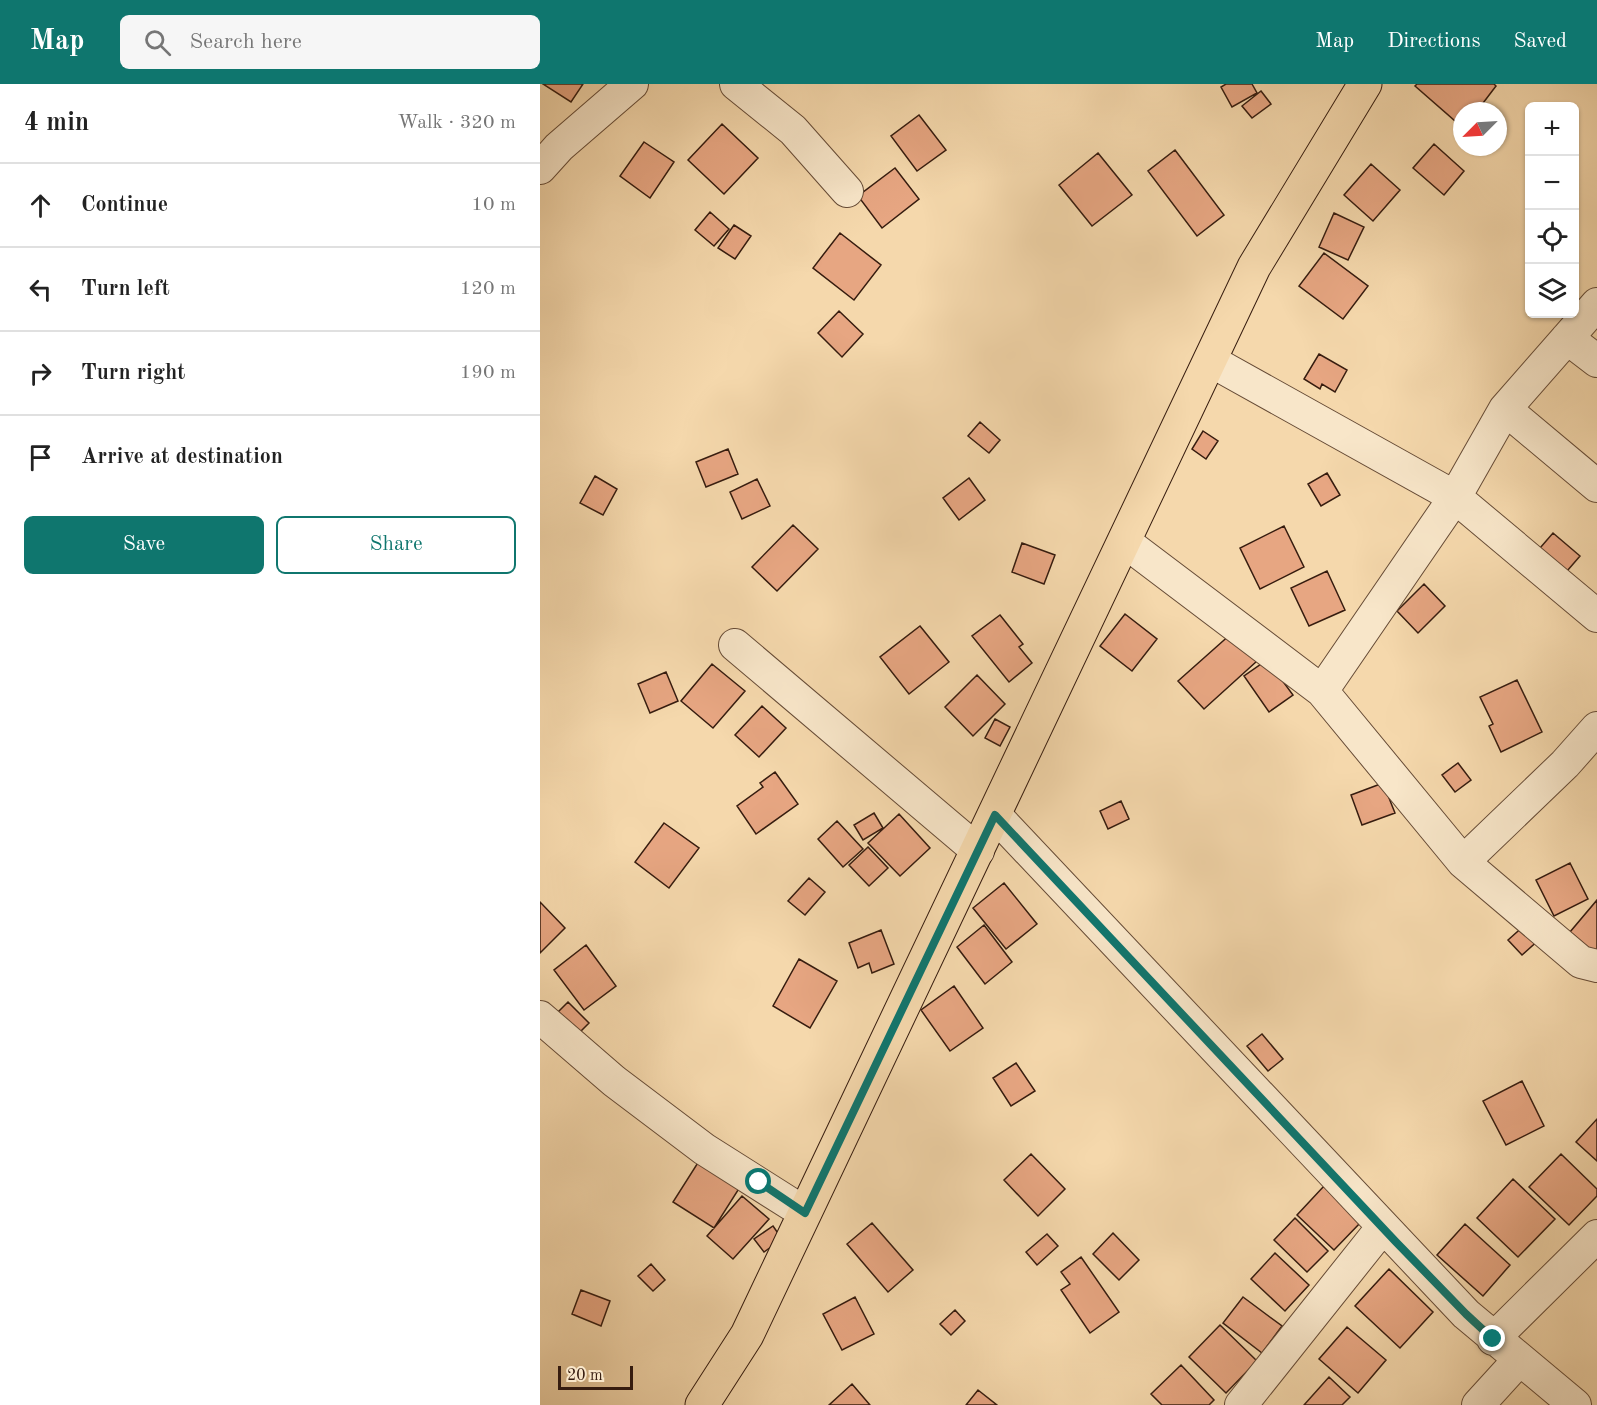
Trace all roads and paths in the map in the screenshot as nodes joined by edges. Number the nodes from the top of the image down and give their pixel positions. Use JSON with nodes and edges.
{"nodes":[{"id":1,"x":632,"y":84,"type":"edge"},
{"id":2,"x":736,"y":84,"type":"edge"},
{"id":3,"x":1365,"y":84,"type":"edge"},
{"id":4,"x":540,"y":168,"type":"edge"},
{"id":5,"x":847,"y":191,"type":"dead end"},
{"id":6,"x":1597,"y":304,"type":"edge"},
{"id":7,"x":1567,"y":338,"type":"junction"},
{"id":8,"x":1211,"y":361,"type":"junction"},
{"id":9,"x":1597,"y":361,"type":"edge"},
{"id":10,"x":1505,"y":409,"type":"junction"},
{"id":11,"x":1597,"y":486,"type":"edge"},
{"id":12,"x":1455,"y":497,"type":"junction"},
{"id":13,"x":1125,"y":542,"type":"junction"},
{"id":14,"x":1597,"y":616,"type":"edge"},
{"id":15,"x":735,"y":645,"type":"dead end"},
{"id":16,"x":1322,"y":691,"type":"junction"},
{"id":17,"x":1597,"y":728,"type":"edge"},
{"id":18,"x":995,"y":815,"type":"junction"},
{"id":19,"x":978,"y":851,"type":"junction"},
{"id":20,"x":1463,"y":861,"type":"junction"},
{"id":21,"x":1597,"y":966,"type":"edge"},
{"id":22,"x":540,"y":1017,"type":"edge"},
{"id":23,"x":805,"y":1213,"type":"junction"},
{"id":24,"x":1382,"y":1228,"type":"junction"},
{"id":25,"x":1597,"y":1236,"type":"edge"},
{"id":26,"x":1493,"y":1339,"type":"junction"},
{"id":27,"x":1519,"y":1360,"type":"junction"},
{"id":28,"x":702,"y":1405,"type":"edge"},
{"id":29,"x":1241,"y":1405,"type":"edge"},
{"id":30,"x":1478,"y":1405,"type":"edge"},
{"id":31,"x":1575,"y":1405,"type":"edge"}],
"edges":[{"from":1,"to":4,"type":"street"},
{"from":2,"to":5,"type":"street"},
{"from":3,"to":8,"type":"main road"},
{"from":6,"to":7,"type":"street"},
{"from":7,"to":9,"type":"street"},
{"from":7,"to":10,"type":"street"},
{"from":8,"to":12,"type":"street"},
{"from":8,"to":13,"type":"main road"},
{"from":10,"to":11,"type":"street"},
{"from":10,"to":12,"type":"street"},
{"from":12,"to":14,"type":"street"},
{"from":12,"to":16,"type":"street"},
{"from":13,"to":16,"type":"street"},
{"from":13,"to":18,"type":"main road"},
{"from":15,"to":19,"type":"street"},
{"from":16,"to":20,"type":"street"},
{"from":17,"to":20,"type":"street"},
{"from":18,"to":19,"type":"main road"},
{"from":18,"to":24,"type":"street"},
{"from":19,"to":23,"type":"main road"},
{"from":20,"to":21,"type":"street"},
{"from":22,"to":23,"type":"street"},
{"from":23,"to":28,"type":"main road"},
{"from":24,"to":26,"type":"street"},
{"from":24,"to":29,"type":"street"},
{"from":25,"to":26,"type":"street"},
{"from":26,"to":27,"type":"street"},
{"from":27,"to":30,"type":"street"},
{"from":27,"to":31,"type":"street"}]}
